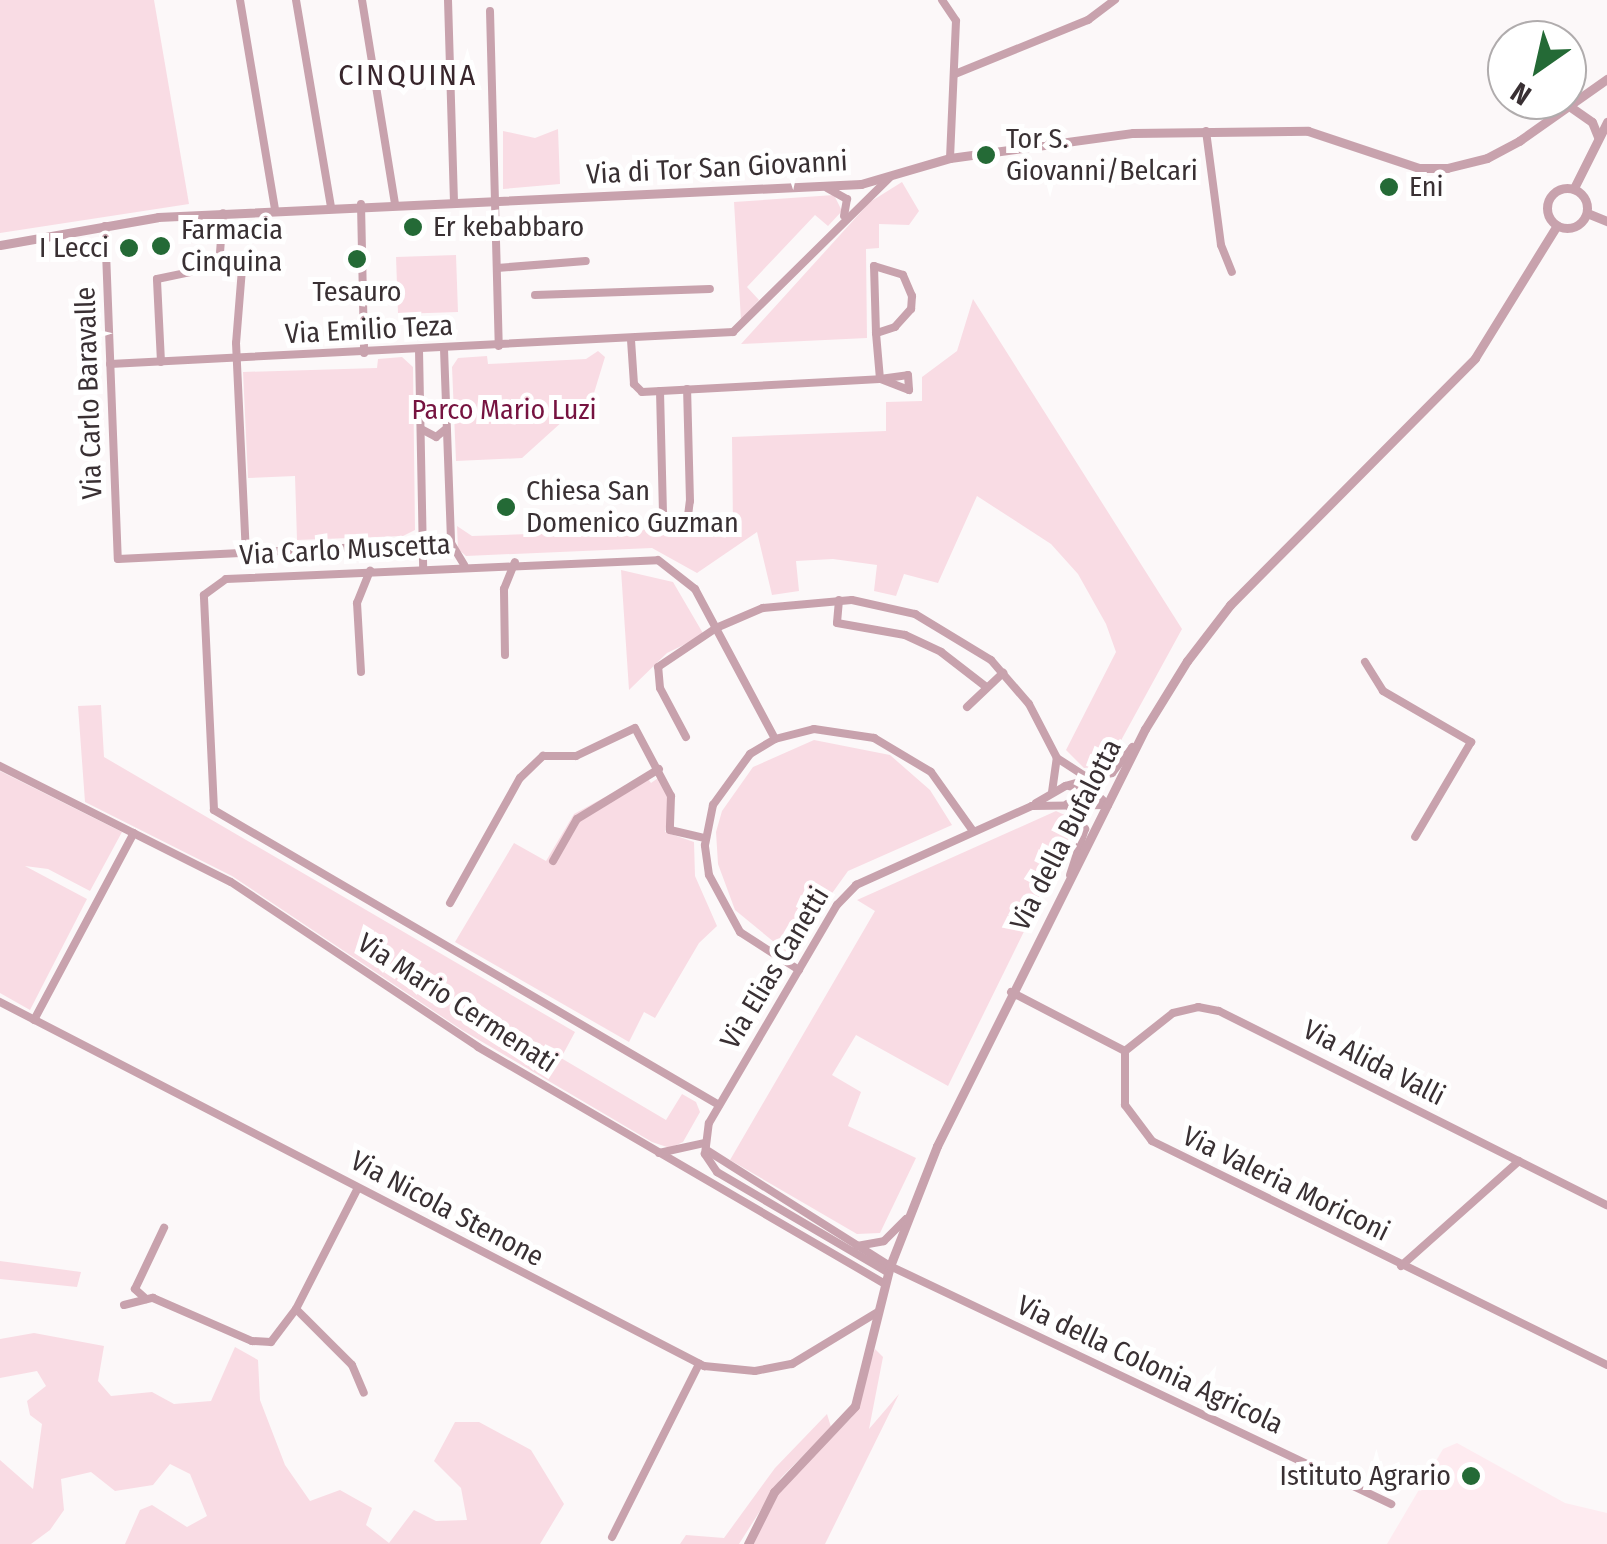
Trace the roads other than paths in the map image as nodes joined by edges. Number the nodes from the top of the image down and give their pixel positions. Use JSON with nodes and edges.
{"nodes":[{"id":1,"x":240,"y":0,"type":"edge"},
{"id":2,"x":296,"y":0,"type":"edge"},
{"id":3,"x":362,"y":0,"type":"edge"},
{"id":4,"x":448,"y":0,"type":"edge"},
{"id":5,"x":942,"y":0,"type":"edge"},
{"id":6,"x":1114,"y":0,"type":"edge"},
{"id":7,"x":490,"y":12,"type":"dead end"},
{"id":8,"x":954,"y":74,"type":"junction"},
{"id":9,"x":1607,"y":79,"type":"edge"},
{"id":10,"x":1607,"y":86,"type":"edge"},
{"id":11,"x":1587,"y":95,"type":"joint"},
{"id":12,"x":1587,"y":118,"type":"edge"},
{"id":13,"x":1552,"y":120,"type":"edge"},
{"id":14,"x":1607,"y":122,"type":"edge"},
{"id":15,"x":1206,"y":132,"type":"junction"},
{"id":16,"x":1598,"y":137,"type":"junction"},
{"id":17,"x":950,"y":158,"type":"junction"},
{"id":18,"x":894,"y":174,"type":"junction"},
{"id":19,"x":826,"y":188,"type":"junction"},
{"id":20,"x":1574,"y":188,"type":"junction"},
{"id":21,"x":495,"y":199,"type":"junction"},
{"id":22,"x":454,"y":200,"type":"junction"},
{"id":23,"x":394,"y":203,"type":"junction"},
{"id":24,"x":361,"y":204,"type":"junction"},
{"id":25,"x":331,"y":206,"type":"junction"},
{"id":26,"x":275,"y":209,"type":"junction"},
{"id":27,"x":222,"y":213,"type":"junction"},
{"id":28,"x":1587,"y":214,"type":"junction"},
{"id":29,"x":842,"y":220,"type":"junction"},
{"id":30,"x":1607,"y":221,"type":"edge"},
{"id":31,"x":1557,"y":225,"type":"junction"},
{"id":32,"x":105,"y":226,"type":"junction"},
{"id":33,"x":0,"y":245,"type":"edge"},
{"id":34,"x":586,"y":262,"type":"dead end"},
{"id":35,"x":497,"y":268,"type":"junction"},
{"id":36,"x":242,"y":269,"type":"dead end"},
{"id":37,"x":1232,"y":272,"type":"dead end"},
{"id":38,"x":710,"y":290,"type":"dead end"},
{"id":39,"x":535,"y":296,"type":"dead end"},
{"id":40,"x":876,"y":333,"type":"junction"},
{"id":41,"x":630,"y":340,"type":"junction"},
{"id":42,"x":499,"y":346,"type":"junction"},
{"id":43,"x":444,"y":349,"type":"junction"},
{"id":44,"x":419,"y":350,"type":"junction"},
{"id":45,"x":364,"y":353,"type":"junction"},
{"id":46,"x":237,"y":358,"type":"junction"},
{"id":47,"x":161,"y":362,"type":"junction"},
{"id":48,"x":110,"y":364,"type":"junction"},
{"id":49,"x":687,"y":389,"type":"junction"},
{"id":50,"x":660,"y":390,"type":"junction"},
{"id":51,"x":423,"y":430,"type":"junction"},
{"id":52,"x":446,"y":430,"type":"junction"},
{"id":53,"x":426,"y":488,"type":"junction"},
{"id":54,"x":448,"y":488,"type":"junction"},
{"id":55,"x":425,"y":544,"type":"junction"},
{"id":56,"x":451,"y":544,"type":"junction"},
{"id":57,"x":246,"y":554,"type":"junction"},
{"id":58,"x":516,"y":562,"type":"junction"},
{"id":59,"x":464,"y":565,"type":"junction"},
{"id":60,"x":439,"y":566,"type":"junction"},
{"id":61,"x":423,"y":568,"type":"junction"},
{"id":62,"x":370,"y":570,"type":"junction"},
{"id":63,"x":839,"y":600,"type":"junction"},
{"id":64,"x":716,"y":628,"type":"junction"},
{"id":65,"x":506,"y":656,"type":"dead end"},
{"id":66,"x":1365,"y":662,"type":"dead end"},
{"id":67,"x":360,"y":672,"type":"dead end"},
{"id":68,"x":1003,"y":673,"type":"junction"},
{"id":69,"x":985,"y":686,"type":"junction"},
{"id":70,"x":967,"y":707,"type":"dead end"},
{"id":71,"x":1146,"y":729,"type":"junction"},
{"id":72,"x":686,"y":737,"type":"dead end"},
{"id":73,"x":774,"y":739,"type":"junction"},
{"id":74,"x":1058,"y":758,"type":"junction"},
{"id":75,"x":0,"y":766,"type":"edge"},
{"id":76,"x":659,"y":769,"type":"junction"},
{"id":77,"x":1088,"y":778,"type":"junction"},
{"id":78,"x":1065,"y":786,"type":"junction"},
{"id":79,"x":1052,"y":792,"type":"junction"},
{"id":80,"x":1063,"y":801,"type":"junction"},
{"id":81,"x":1108,"y":805,"type":"junction"},
{"id":82,"x":1032,"y":806,"type":"junction"},
{"id":83,"x":973,"y":831,"type":"junction"},
{"id":84,"x":134,"y":833,"type":"junction"},
{"id":85,"x":1415,"y":837,"type":"dead end"},
{"id":86,"x":706,"y":838,"type":"junction"},
{"id":87,"x":553,"y":861,"type":"dead end"},
{"id":88,"x":1070,"y":880,"type":"junction"},
{"id":89,"x":450,"y":903,"type":"dead end"},
{"id":90,"x":799,"y":970,"type":"junction"},
{"id":91,"x":1011,"y":992,"type":"junction"},
{"id":92,"x":1,"y":1004,"type":"edge"},
{"id":93,"x":34,"y":1020,"type":"junction"},
{"id":94,"x":1124,"y":1051,"type":"junction"},
{"id":95,"x":719,"y":1105,"type":"junction"},
{"id":96,"x":704,"y":1143,"type":"junction"},
{"id":97,"x":689,"y":1150,"type":"junction"},
{"id":98,"x":658,"y":1153,"type":"junction"},
{"id":99,"x":1519,"y":1162,"type":"junction"},
{"id":100,"x":684,"y":1168,"type":"junction"},
{"id":101,"x":717,"y":1172,"type":"junction"},
{"id":102,"x":697,"y":1176,"type":"junction"},
{"id":103,"x":358,"y":1188,"type":"junction"},
{"id":104,"x":774,"y":1202,"type":"junction"},
{"id":105,"x":1607,"y":1205,"type":"edge"},
{"id":106,"x":906,"y":1219,"type":"junction"},
{"id":107,"x":164,"y":1228,"type":"dead end"},
{"id":108,"x":857,"y":1246,"type":"junction"},
{"id":109,"x":1401,"y":1266,"type":"junction"},
{"id":110,"x":888,"y":1274,"type":"junction"},
{"id":111,"x":146,"y":1299,"type":"junction"},
{"id":112,"x":124,"y":1305,"type":"dead end"},
{"id":113,"x":296,"y":1308,"type":"junction"},
{"id":114,"x":878,"y":1312,"type":"junction"},
{"id":115,"x":699,"y":1364,"type":"junction"},
{"id":116,"x":1607,"y":1365,"type":"edge"},
{"id":117,"x":364,"y":1393,"type":"dead end"},
{"id":118,"x":1390,"y":1504,"type":"dead end"},
{"id":119,"x":612,"y":1538,"type":"dead end"},
{"id":120,"x":748,"y":1544,"type":"edge"}],
"edges":[{"from":1,"to":26,"type":"street"},
{"from":2,"to":25,"type":"street"},
{"from":3,"to":23,"type":"street"},
{"from":4,"to":22,"type":"street"},
{"from":5,"to":8,"type":"street"},
{"from":6,"to":8,"type":"street"},
{"from":7,"to":21,"type":"street"},
{"from":8,"to":17,"type":"street"},
{"from":9,"to":11,"type":"street"},
{"from":10,"to":11,"type":"street"},
{"from":12,"to":16,"type":"street"},
{"from":13,"to":15,"type":"street","name":"Via di Tor San Giovanni"},
{"from":14,"to":16,"type":"street","name":"Via della Bufalotta"},
{"from":15,"to":17,"type":"street","name":"Via di Tor San Giovanni"},
{"from":15,"to":37,"type":"street"},
{"from":16,"to":20,"type":"street","name":"Via della Bufalotta"},
{"from":17,"to":18,"type":"street","name":"Via di Tor San Giovanni"},
{"from":18,"to":19,"type":"street","name":"Via di Tor San Giovanni"},
{"from":18,"to":29,"type":"street","name":"Via Emilio Teza"},
{"from":19,"to":21,"type":"street","name":"Via di Tor San Giovanni"},
{"from":19,"to":29,"type":"street"},
{"from":20,"to":28,"type":"street"},
{"from":20,"to":31,"type":"street","name":"Via della Bufalotta"},
{"from":21,"to":22,"type":"street","name":"Via di Tor San Giovanni"},
{"from":21,"to":35,"type":"street"},
{"from":22,"to":23,"type":"street","name":"Via di Tor San Giovanni"},
{"from":23,"to":24,"type":"street","name":"Via di Tor San Giovanni"},
{"from":24,"to":25,"type":"street","name":"Via di Tor San Giovanni"},
{"from":24,"to":45,"type":"street"},
{"from":25,"to":26,"type":"street","name":"Via di Tor San Giovanni"},
{"from":26,"to":27,"type":"street","name":"Via di Tor San Giovanni"},
{"from":27,"to":32,"type":"street","name":"Via di Tor San Giovanni"},
{"from":27,"to":47,"type":"street"},
{"from":28,"to":30,"type":"street"},
{"from":28,"to":31,"type":"street"},
{"from":29,"to":41,"type":"street","name":"Via Emilio Teza"},
{"from":31,"to":71,"type":"street","name":"Via della Bufalotta"},
{"from":32,"to":33,"type":"street","name":"Via di Tor San Giovanni"},
{"from":32,"to":48,"type":"street","name":"Via Carlo Baravalle"},
{"from":34,"to":35,"type":"street"},
{"from":35,"to":42,"type":"street"},
{"from":36,"to":46,"type":"street"},
{"from":38,"to":39,"type":"street"},
{"from":40,"to":40,"type":"street"},
{"from":40,"to":49,"type":"street"},
{"from":41,"to":42,"type":"street","name":"Via Emilio Teza"},
{"from":41,"to":50,"type":"street"},
{"from":42,"to":43,"type":"street","name":"Via Emilio Teza"},
{"from":43,"to":44,"type":"street","name":"Via Emilio Teza"},
{"from":43,"to":52,"type":"street"},
{"from":44,"to":45,"type":"street","name":"Via Emilio Teza"},
{"from":44,"to":51,"type":"street"},
{"from":45,"to":46,"type":"street","name":"Via Emilio Teza"},
{"from":46,"to":47,"type":"street","name":"Via Emilio Teza"},
{"from":46,"to":57,"type":"street"},
{"from":47,"to":48,"type":"street","name":"Via Emilio Teza"},
{"from":48,"to":57,"type":"street","name":"Via Carlo Baravalle"},
{"from":49,"to":50,"type":"street"},
{"from":49,"to":50,"type":"street"},
{"from":51,"to":52,"type":"street"},
{"from":51,"to":53,"type":"street"},
{"from":52,"to":54,"type":"street"},
{"from":53,"to":54,"type":"street"},
{"from":53,"to":55,"type":"street"},
{"from":54,"to":56,"type":"street"},
{"from":55,"to":56,"type":"street"},
{"from":55,"to":57,"type":"street"},
{"from":55,"to":60,"type":"street"},
{"from":55,"to":61,"type":"street"},
{"from":56,"to":59,"type":"street"},
{"from":56,"to":60,"type":"street"},
{"from":58,"to":59,"type":"street","name":"Via Carlo Muscetta"},
{"from":58,"to":64,"type":"street","name":"Via Carlo Muscetta"},
{"from":58,"to":65,"type":"street"},
{"from":59,"to":60,"type":"street","name":"Via Carlo Muscetta"},
{"from":60,"to":61,"type":"street","name":"Via Carlo Muscetta"},
{"from":61,"to":62,"type":"street","name":"Via Carlo Muscetta"},
{"from":62,"to":67,"type":"street"},
{"from":62,"to":95,"type":"street","name":"Via Carlo Muscetta"},
{"from":63,"to":64,"type":"street"},
{"from":63,"to":68,"type":"street"},
{"from":63,"to":69,"type":"street"},
{"from":64,"to":72,"type":"street"},
{"from":64,"to":73,"type":"street","name":"Via Carlo Muscetta"},
{"from":66,"to":85,"type":"street"},
{"from":68,"to":69,"type":"street"},
{"from":68,"to":74,"type":"street"},
{"from":69,"to":70,"type":"street"},
{"from":71,"to":77,"type":"street"},
{"from":71,"to":81,"type":"street","name":"Via della Bufalotta"},
{"from":73,"to":83,"type":"street"},
{"from":73,"to":86,"type":"street"},
{"from":74,"to":77,"type":"street"},
{"from":74,"to":79,"type":"street"},
{"from":75,"to":84,"type":"street","name":"Via Mario Cermenati"},
{"from":76,"to":86,"type":"street"},
{"from":76,"to":87,"type":"street"},
{"from":76,"to":89,"type":"street"},
{"from":77,"to":78,"type":"street"},
{"from":78,"to":79,"type":"street"},
{"from":78,"to":81,"type":"street"},
{"from":79,"to":82,"type":"street"},
{"from":80,"to":81,"type":"street"},
{"from":80,"to":82,"type":"street"},
{"from":80,"to":88,"type":"street"},
{"from":81,"to":88,"type":"street","name":"Via della Bufalotta"},
{"from":82,"to":83,"type":"street","name":"Via Elias Canetti"},
{"from":83,"to":90,"type":"street","name":"Via Elias Canetti"},
{"from":84,"to":93,"type":"street"},
{"from":84,"to":98,"type":"street","name":"Via Mario Cermenati"},
{"from":86,"to":90,"type":"street"},
{"from":88,"to":91,"type":"street","name":"Via della Bufalotta"},
{"from":90,"to":95,"type":"street","name":"Via Elias Canetti"},
{"from":91,"to":94,"type":"street"},
{"from":91,"to":106,"type":"street","name":"Via della Bufalotta"},
{"from":92,"to":93,"type":"street","name":"Via Nicola Stenone"},
{"from":93,"to":103,"type":"street","name":"Via Nicola Stenone"},
{"from":94,"to":99,"type":"street","name":"Via Alida Valli"},
{"from":94,"to":109,"type":"street","name":"Via Valeria Moriconi"},
{"from":95,"to":96,"type":"street","name":"Via Elias Canetti"},
{"from":96,"to":97,"type":"street"},
{"from":96,"to":101,"type":"street"},
{"from":96,"to":104,"type":"street"},
{"from":97,"to":98,"type":"street"},
{"from":97,"to":100,"type":"street"},
{"from":98,"to":100,"type":"street","name":"Via Mario Cermenati"},
{"from":99,"to":105,"type":"street","name":"Via Alida Valli"},
{"from":99,"to":109,"type":"street"},
{"from":100,"to":102,"type":"street","name":"Via Mario Cermenati"},
{"from":101,"to":102,"type":"street"},
{"from":101,"to":104,"type":"street"},
{"from":102,"to":110,"type":"street","name":"Via Mario Cermenati"},
{"from":103,"to":113,"type":"street"},
{"from":103,"to":115,"type":"street","name":"Via Nicola Stenone"},
{"from":104,"to":108,"type":"street"},
{"from":104,"to":110,"type":"street"},
{"from":106,"to":108,"type":"street"},
{"from":106,"to":110,"type":"street","name":"Via della Bufalotta"},
{"from":107,"to":111,"type":"street"},
{"from":108,"to":110,"type":"street"},
{"from":109,"to":116,"type":"street","name":"Via Valeria Moriconi"},
{"from":110,"to":114,"type":"street","name":"Via della Bufalotta"},
{"from":110,"to":118,"type":"street","name":"Via della Colonia Agricola"},
{"from":111,"to":112,"type":"street"},
{"from":111,"to":113,"type":"street"},
{"from":113,"to":117,"type":"street"},
{"from":114,"to":115,"type":"street","name":"Via Nicola Stenone"},
{"from":114,"to":120,"type":"street","name":"Via della Bufalotta"},
{"from":115,"to":119,"type":"street"}]}
